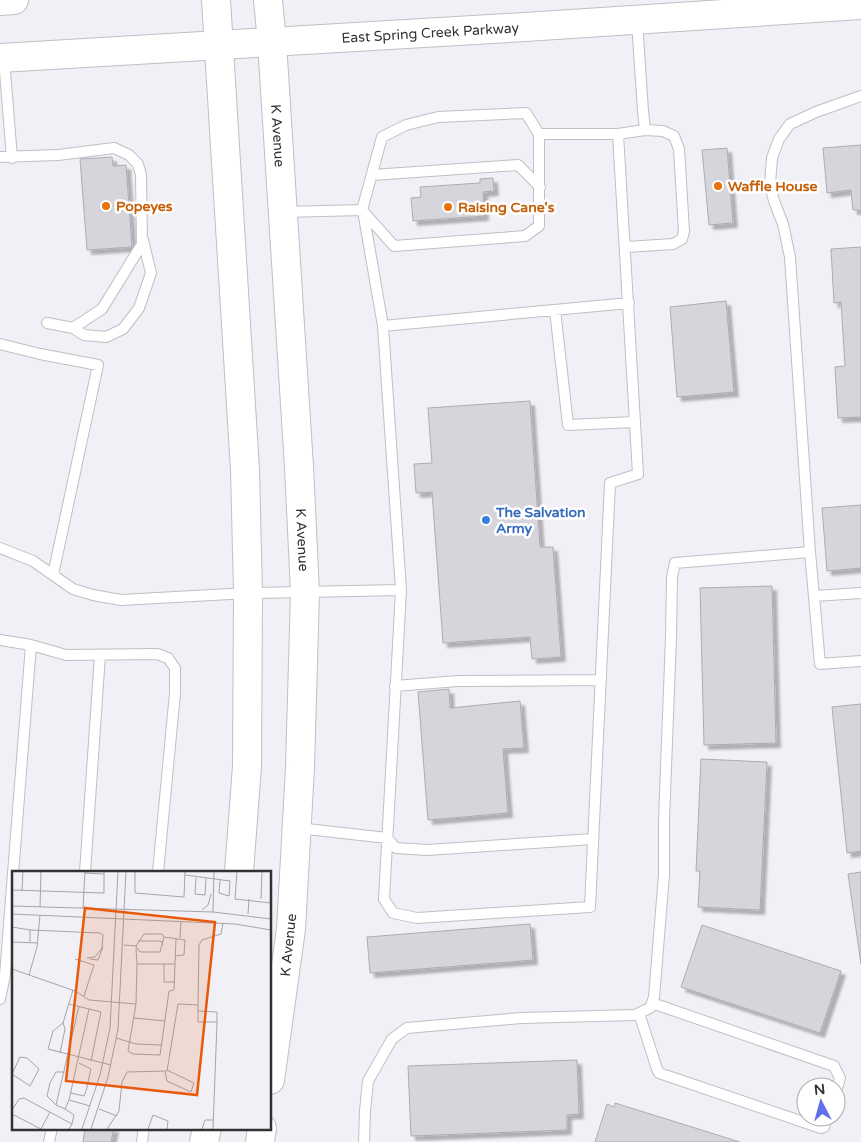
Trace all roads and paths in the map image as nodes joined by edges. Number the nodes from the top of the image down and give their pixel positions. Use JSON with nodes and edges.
{"nodes":[{"id":1,"x":14,"y":0,"type":"edge"},
{"id":2,"x":216,"y":0,"type":"edge"},
{"id":3,"x":268,"y":0,"type":"edge"},
{"id":4,"x":0,"y":1,"type":"edge"},
{"id":5,"x":797,"y":5,"type":"edge"},
{"id":6,"x":861,"y":5,"type":"edge"},
{"id":7,"x":637,"y":20,"type":"junction"},
{"id":8,"x":272,"y":42,"type":"junction"},
{"id":9,"x":219,"y":45,"type":"junction"},
{"id":10,"x":2,"y":58,"type":"edge"},
{"id":11,"x":861,"y":96,"type":"edge"},
{"id":12,"x":645,"y":130,"type":"junction"},
{"id":13,"x":539,"y":134,"type":"junction"},
{"id":14,"x":618,"y":134,"type":"junction"},
{"id":15,"x":0,"y":157,"type":"edge"},
{"id":16,"x":12,"y":158,"type":"junction"},
{"id":17,"x":372,"y":175,"type":"junction"},
{"id":18,"x":540,"y":187,"type":"junction"},
{"id":19,"x":362,"y":210,"type":"junction"},
{"id":20,"x":283,"y":212,"type":"junction"},
{"id":21,"x":142,"y":238,"type":"junction"},
{"id":22,"x":626,"y":248,"type":"junction"},
{"id":23,"x":629,"y":303,"type":"junction"},
{"id":24,"x":555,"y":310,"type":"junction"},
{"id":25,"x":47,"y":323,"type":"dead end"},
{"id":26,"x":383,"y":326,"type":"junction"},
{"id":27,"x":73,"y":328,"type":"junction"},
{"id":28,"x":0,"y":344,"type":"edge"},
{"id":29,"x":635,"y":422,"type":"junction"},
{"id":30,"x":0,"y":548,"type":"edge"},
{"id":31,"x":810,"y":552,"type":"junction"},
{"id":32,"x":53,"y":575,"type":"junction"},
{"id":33,"x":400,"y":590,"type":"junction"},
{"id":34,"x":305,"y":592,"type":"junction"},
{"id":35,"x":861,"y":592,"type":"edge"},
{"id":36,"x":248,"y":594,"type":"junction"},
{"id":37,"x":814,"y":596,"type":"junction"},
{"id":38,"x":0,"y":640,"type":"edge"},
{"id":39,"x":31,"y":645,"type":"junction"},
{"id":40,"x":100,"y":655,"type":"junction"},
{"id":41,"x":861,"y":661,"type":"edge"},
{"id":42,"x":601,"y":680,"type":"junction"},
{"id":43,"x":395,"y":686,"type":"junction"},
{"id":44,"x":297,"y":828,"type":"junction"},
{"id":45,"x":387,"y":838,"type":"junction"},
{"id":46,"x":593,"y":839,"type":"junction"},
{"id":47,"x":14,"y":871,"type":"edge"},
{"id":48,"x":84,"y":871,"type":"edge"},
{"id":49,"x":158,"y":871,"type":"edge"},
{"id":50,"x":239,"y":871,"type":"edge"},
{"id":51,"x":12,"y":896,"type":"edge"},
{"id":52,"x":6,"y":975,"type":"edge"},
{"id":53,"x":0,"y":999,"type":"edge"},
{"id":54,"x":652,"y":1003,"type":"junction"},
{"id":55,"x":275,"y":1004,"type":"edge"},
{"id":56,"x":639,"y":1013,"type":"junction"},
{"id":57,"x":271,"y":1065,"type":"edge"},
{"id":58,"x":840,"y":1077,"type":"edge"},
{"id":59,"x":796,"y":1120,"type":"edge"},
{"id":60,"x":364,"y":1142,"type":"edge"}],
"edges":[{"from":1,"to":4,"type":"main road"},
{"from":2,"to":9,"type":"main road"},
{"from":3,"to":8,"type":"main road","name":"K Avenue"},
{"from":5,"to":6,"type":"main road","name":"East Spring Creek Parkway"},
{"from":5,"to":7,"type":"main road","name":"East Spring Creek Parkway"},
{"from":7,"to":8,"type":"main road","name":"East Spring Creek Parkway"},
{"from":7,"to":12,"type":"lane"},
{"from":8,"to":9,"type":"main road","name":"East Spring Creek Parkway"},
{"from":8,"to":20,"type":"main road","name":"K Avenue"},
{"from":9,"to":10,"type":"main road","name":"East Spring Creek Parkway"},
{"from":9,"to":36,"type":"main road"},
{"from":10,"to":16,"type":"lane"},
{"from":11,"to":31,"type":"lane"},
{"from":12,"to":14,"type":"lane"},
{"from":12,"to":22,"type":"lane"},
{"from":13,"to":14,"type":"lane"},
{"from":13,"to":17,"type":"lane"},
{"from":13,"to":18,"type":"lane"},
{"from":14,"to":22,"type":"lane"},
{"from":15,"to":16,"type":"lane"},
{"from":16,"to":21,"type":"lane"},
{"from":17,"to":18,"type":"lane"},
{"from":17,"to":19,"type":"lane"},
{"from":18,"to":19,"type":"lane"},
{"from":19,"to":20,"type":"lane"},
{"from":19,"to":26,"type":"lane"},
{"from":20,"to":34,"type":"main road","name":"K Avenue"},
{"from":21,"to":27,"type":"lane"},
{"from":21,"to":27,"type":"lane"},
{"from":22,"to":23,"type":"lane"},
{"from":23,"to":24,"type":"lane"},
{"from":23,"to":29,"type":"lane"},
{"from":24,"to":26,"type":"lane"},
{"from":24,"to":29,"type":"lane"},
{"from":25,"to":27,"type":"lane"},
{"from":26,"to":33,"type":"lane"},
{"from":28,"to":32,"type":"lane"},
{"from":29,"to":42,"type":"lane"},
{"from":30,"to":32,"type":"lane"},
{"from":31,"to":37,"type":"lane"},
{"from":31,"to":54,"type":"lane"},
{"from":32,"to":36,"type":"lane"},
{"from":33,"to":34,"type":"lane"},
{"from":33,"to":43,"type":"lane"},
{"from":34,"to":36,"type":"lane"},
{"from":34,"to":44,"type":"main road","name":"K Avenue"},
{"from":35,"to":37,"type":"lane"},
{"from":36,"to":50,"type":"main road"},
{"from":37,"to":41,"type":"lane"},
{"from":38,"to":39,"type":"lane"},
{"from":39,"to":40,"type":"lane"},
{"from":39,"to":47,"type":"lane"},
{"from":40,"to":48,"type":"lane"},
{"from":40,"to":49,"type":"lane"},
{"from":42,"to":43,"type":"lane"},
{"from":42,"to":46,"type":"lane"},
{"from":43,"to":45,"type":"lane"},
{"from":44,"to":45,"type":"lane"},
{"from":44,"to":55,"type":"main road","name":"K Avenue"},
{"from":45,"to":46,"type":"lane"},
{"from":45,"to":46,"type":"lane"},
{"from":51,"to":52,"type":"lane"},
{"from":52,"to":53,"type":"lane"},
{"from":54,"to":56,"type":"lane"},
{"from":54,"to":58,"type":"lane"},
{"from":55,"to":57,"type":"main road","name":"K Avenue"},
{"from":56,"to":59,"type":"lane"},
{"from":56,"to":60,"type":"lane"}]}
